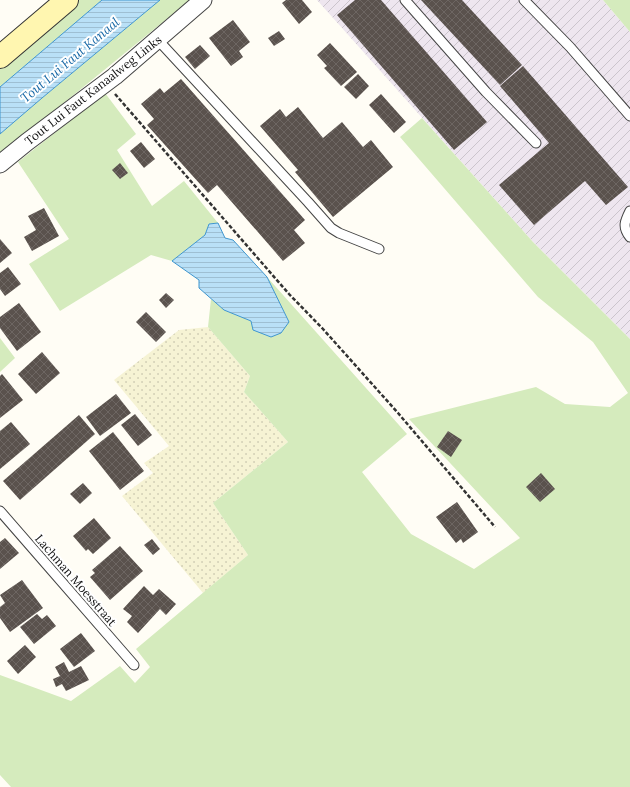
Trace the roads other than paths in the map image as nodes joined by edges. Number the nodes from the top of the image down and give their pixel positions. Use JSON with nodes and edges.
{"nodes":[{"id":1,"x":67,"y":0,"type":"edge"},
{"id":2,"x":203,"y":0,"type":"edge"},
{"id":3,"x":405,"y":0,"type":"edge"},
{"id":4,"x":524,"y":0,"type":"edge"},
{"id":5,"x":157,"y":39,"type":"junction"},
{"id":6,"x":0,"y":57,"type":"edge"},
{"id":7,"x":630,"y":116,"type":"edge"},
{"id":8,"x":536,"y":143,"type":"dead end"},
{"id":9,"x":0,"y":164,"type":"edge"},
{"id":10,"x":630,"y":211,"type":"edge"},
{"id":11,"x":630,"y":237,"type":"edge"},
{"id":12,"x":378,"y":249,"type":"dead end"},
{"id":13,"x":0,"y":511,"type":"edge"},
{"id":14,"x":134,"y":665,"type":"dead end"}],
"edges":[{"from":1,"to":6,"type":"street"},
{"from":2,"to":5,"type":"street","name":"Tout Lui Faut Kanaalweg Links"},
{"from":3,"to":8,"type":"lane"},
{"from":4,"to":7,"type":"lane"},
{"from":5,"to":9,"type":"street","name":"Tout Lui Faut Kanaalweg Links"},
{"from":5,"to":12,"type":"lane"},
{"from":10,"to":11,"type":"lane"},
{"from":13,"to":14,"type":"lane","name":"Lachman Moesstraat"}]}
